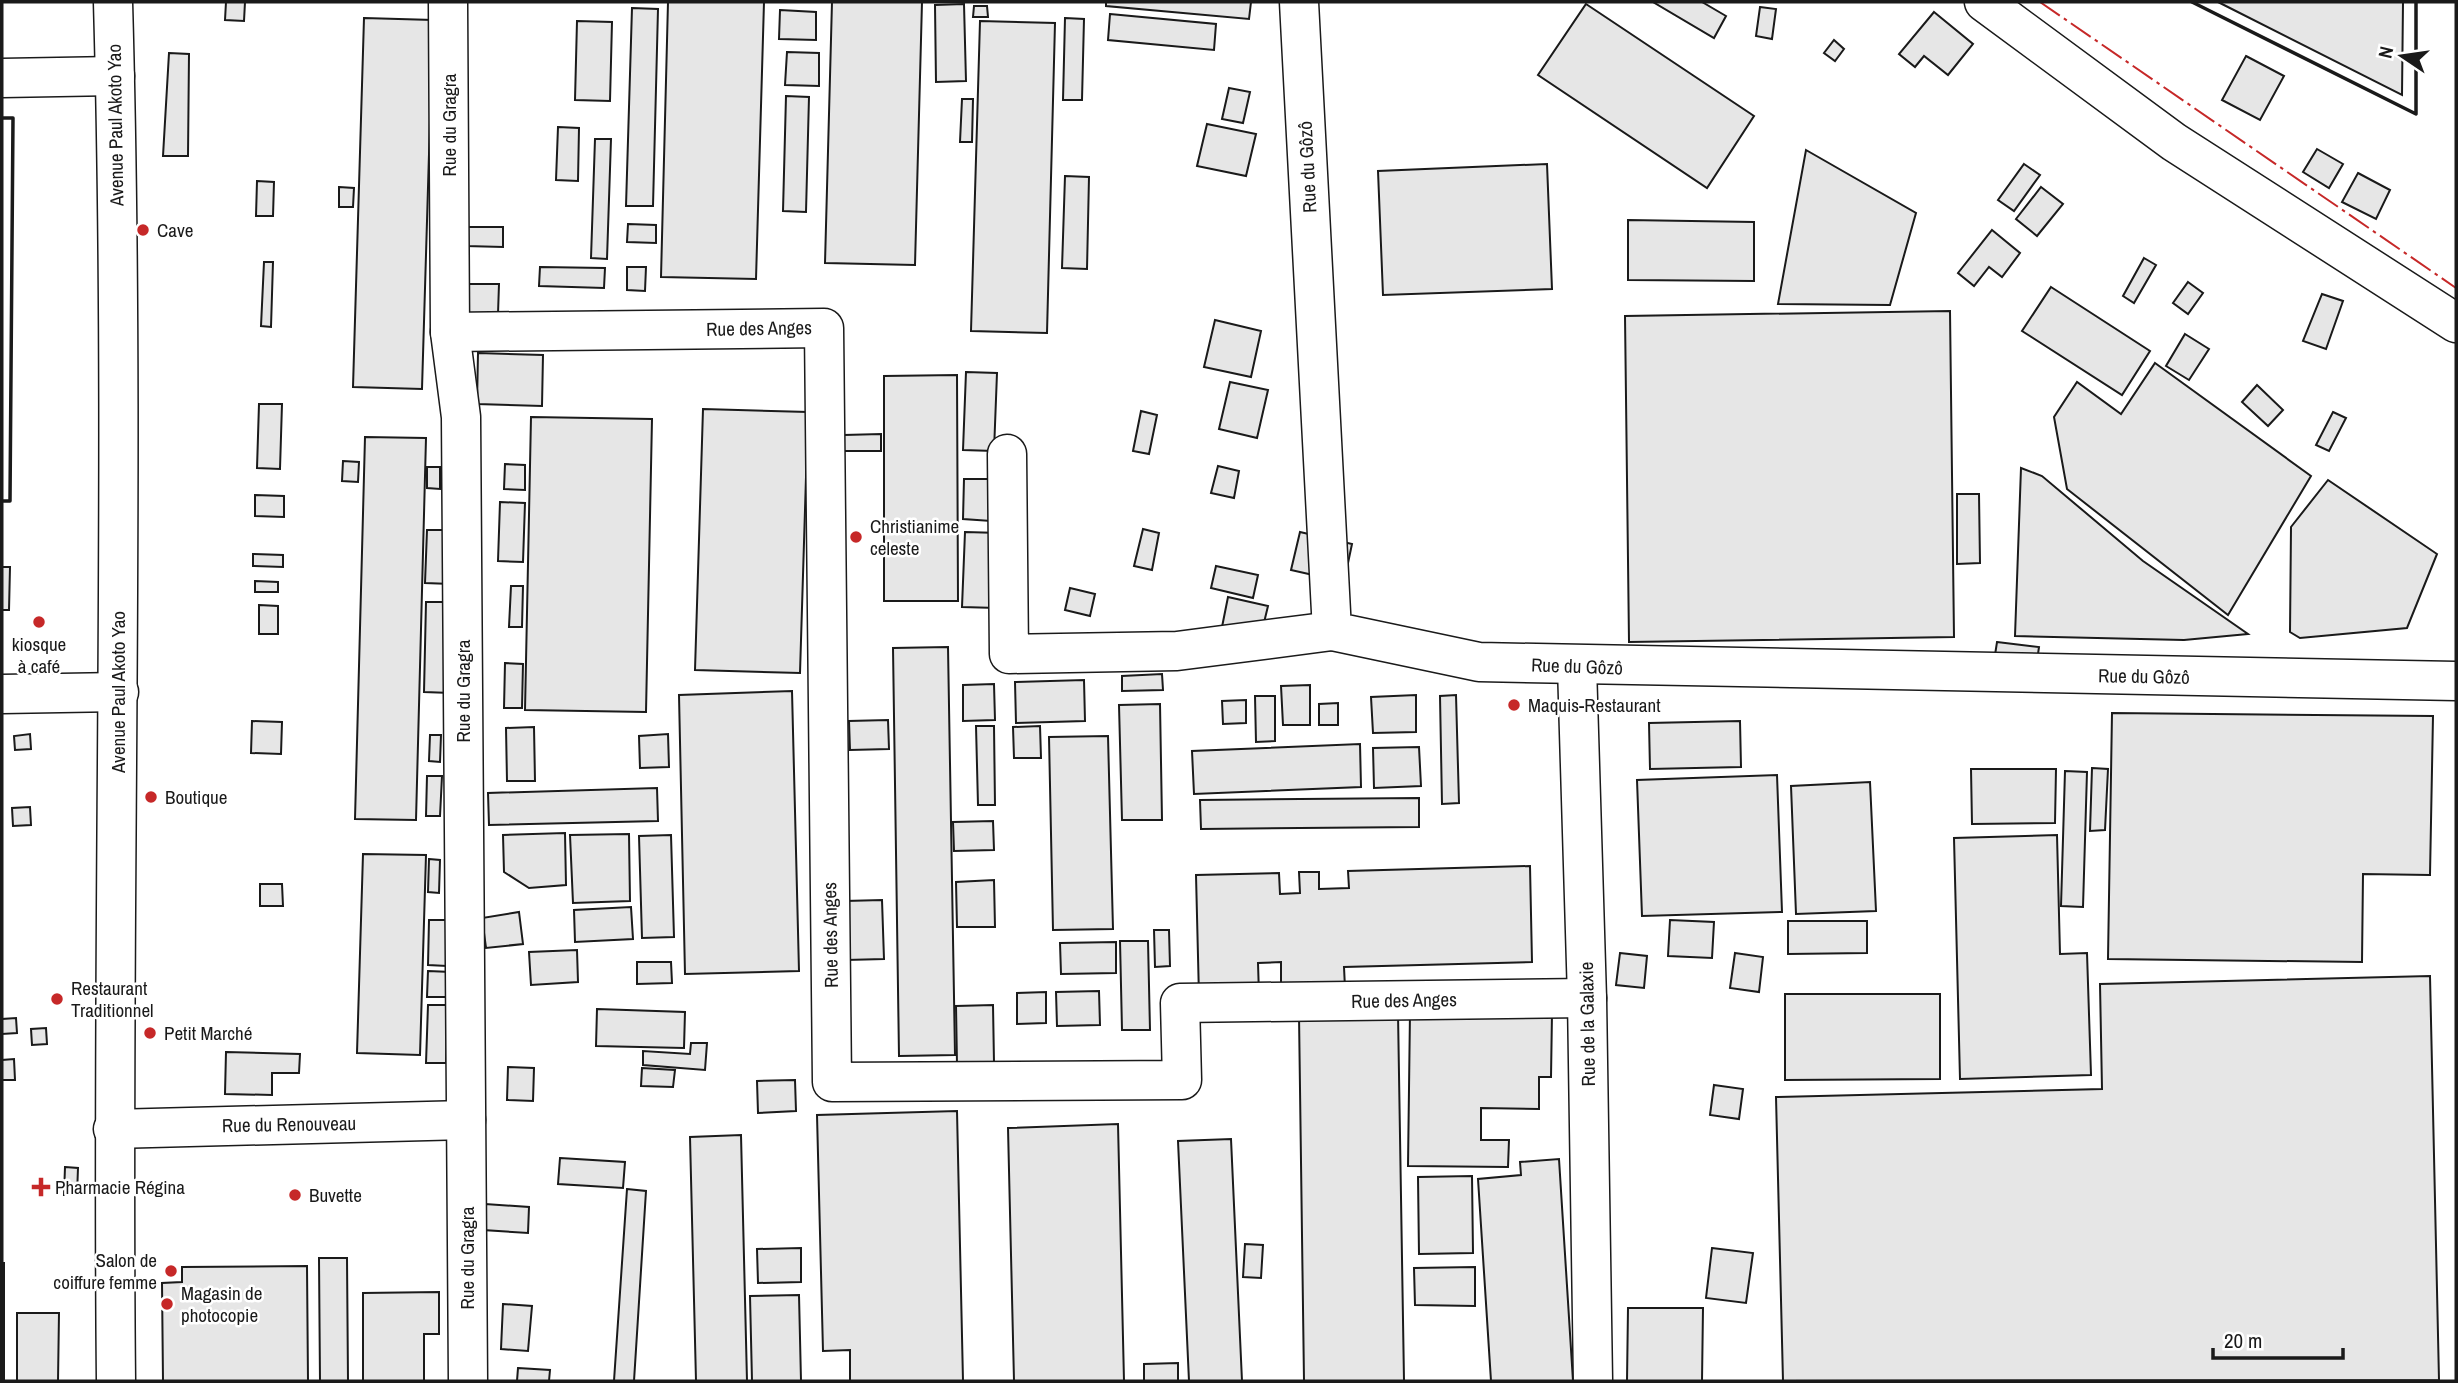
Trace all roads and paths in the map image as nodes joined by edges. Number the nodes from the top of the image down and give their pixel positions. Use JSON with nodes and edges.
{"nodes":[{"id":1,"x":113,"y":2,"type":"edge"},
{"id":2,"x":448,"y":2,"type":"edge"},
{"id":3,"x":1299,"y":2,"type":"edge"},
{"id":4,"x":1984,"y":2,"type":"edge"},
{"id":5,"x":116,"y":76,"type":"junction"},
{"id":6,"x":2,"y":78,"type":"edge"},
{"id":7,"x":2456,"y":323,"type":"edge"},
{"id":8,"x":450,"y":332,"type":"junction"},
{"id":9,"x":1007,"y":454,"type":"dead end"},
{"id":10,"x":1332,"y":631,"type":"junction"},
{"id":11,"x":1577,"y":666,"type":"junction"},
{"id":12,"x":2456,"y":681,"type":"edge"},
{"id":13,"x":119,"y":692,"type":"junction"},
{"id":14,"x":2,"y":694,"type":"edge"},
{"id":15,"x":1587,"y":998,"type":"junction"},
{"id":16,"x":466,"y":1120,"type":"junction"},
{"id":17,"x":113,"y":1129,"type":"junction"},
{"id":18,"x":116,"y":1381,"type":"edge"},
{"id":19,"x":468,"y":1381,"type":"edge"},
{"id":20,"x":1593,"y":1381,"type":"edge"}],
"edges":[{"from":1,"to":5,"type":"street","name":"Avenue Paul Akoto Yao"},
{"from":2,"to":8,"type":"street","name":"Rue du Gragra"},
{"from":3,"to":10,"type":"street","name":"Rue du Gôzô"},
{"from":4,"to":7,"type":"street"},
{"from":5,"to":6,"type":"street"},
{"from":5,"to":13,"type":"street","name":"Avenue Paul Akoto Yao"},
{"from":8,"to":15,"type":"street","name":"Rue des Anges"},
{"from":8,"to":16,"type":"street","name":"Rue du Gragra"},
{"from":9,"to":10,"type":"street"},
{"from":10,"to":11,"type":"street","name":"Rue du Gôzô"},
{"from":11,"to":12,"type":"street","name":"Rue du Gôzô"},
{"from":11,"to":15,"type":"street","name":"Rue de la Galaxie"},
{"from":13,"to":14,"type":"street"},
{"from":13,"to":17,"type":"street","name":"Avenue Paul Akoto Yao"},
{"from":15,"to":20,"type":"street","name":"Rue de la Galaxie"},
{"from":16,"to":17,"type":"street","name":"Rue du Renouveau"},
{"from":16,"to":19,"type":"street","name":"Rue du Gragra"},
{"from":17,"to":18,"type":"street","name":"Avenue Paul Akoto Yao"}]}
